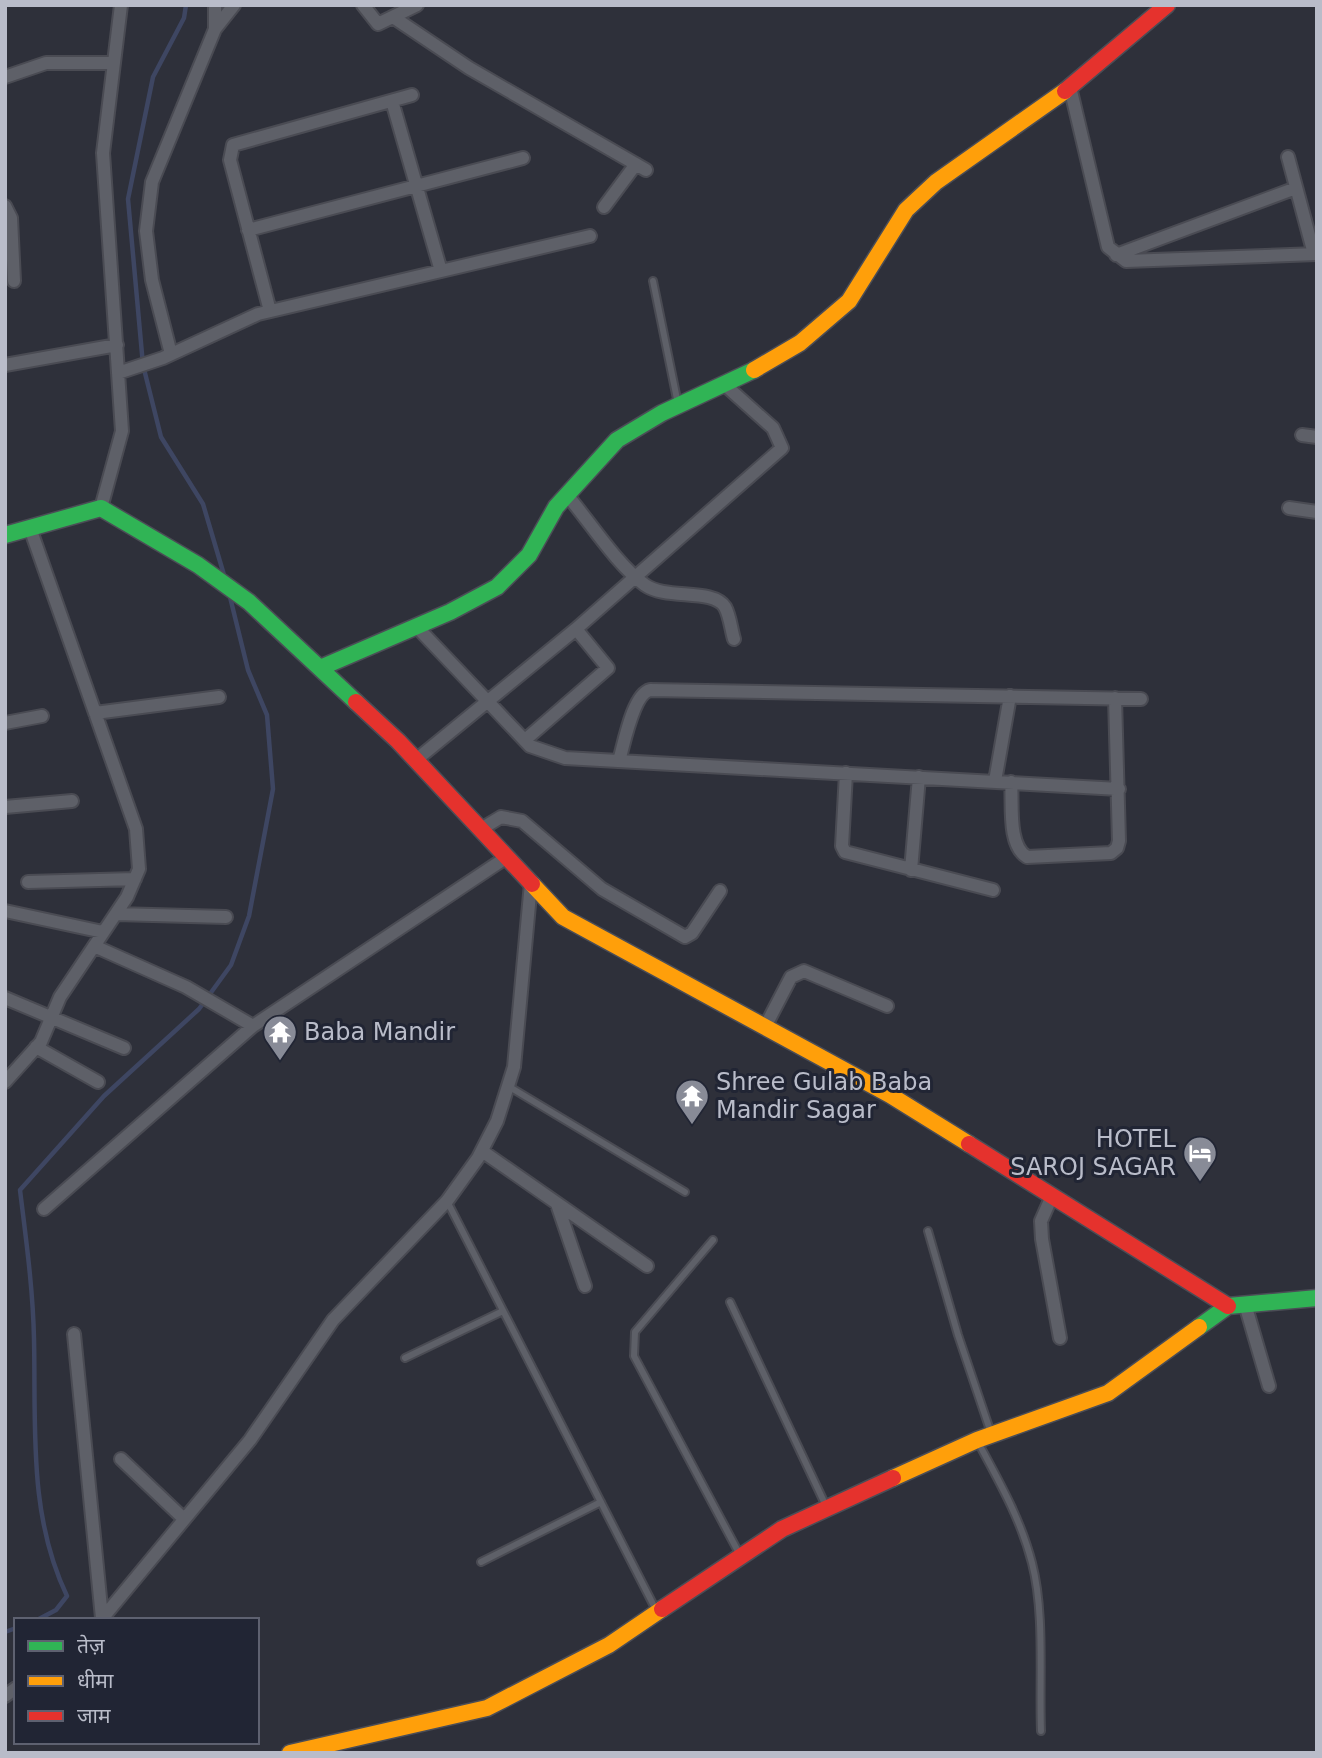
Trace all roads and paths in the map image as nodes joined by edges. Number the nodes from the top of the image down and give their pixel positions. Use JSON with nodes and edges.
{"nodes":[{"id":1,"x":121,"y":5,"type":"edge"},
{"id":2,"x":215,"y":5,"type":"edge"},
{"id":3,"x":234,"y":5,"type":"edge"},
{"id":4,"x":362,"y":5,"type":"edge"},
{"id":5,"x":417,"y":5,"type":"edge"},
{"id":6,"x":1167,"y":5,"type":"edge"},
{"id":7,"x":393,"y":17,"type":"junction"},
{"id":8,"x":215,"y":29,"type":"junction"},
{"id":9,"x":113,"y":64,"type":"junction"},
{"id":10,"x":5,"y":78,"type":"edge"},
{"id":11,"x":1070,"y":88,"type":"junction"},
{"id":12,"x":412,"y":95,"type":"dead end"},
{"id":13,"x":392,"y":101,"type":"junction"},
{"id":14,"x":1288,"y":157,"type":"dead end"},
{"id":15,"x":523,"y":158,"type":"dead end"},
{"id":16,"x":416,"y":186,"type":"junction"},
{"id":17,"x":1296,"y":188,"type":"junction"},
{"id":18,"x":5,"y":206,"type":"edge"},
{"id":19,"x":604,"y":207,"type":"dead end"},
{"id":20,"x":248,"y":230,"type":"junction"},
{"id":21,"x":590,"y":236,"type":"dead end"},
{"id":22,"x":1315,"y":254,"type":"edge"},
{"id":23,"x":1116,"y":255,"type":"junction"},
{"id":24,"x":441,"y":271,"type":"junction"},
{"id":25,"x":13,"y":281,"type":"dead end"},
{"id":26,"x":653,"y":281,"type":"dead end"},
{"id":27,"x":270,"y":311,"type":"junction"},
{"id":28,"x":117,"y":345,"type":"junction"},
{"id":29,"x":167,"y":356,"type":"junction"},
{"id":30,"x":5,"y":365,"type":"edge"},
{"id":31,"x":118,"y":373,"type":"junction"},
{"id":32,"x":725,"y":385,"type":"junction"},
{"id":33,"x":679,"y":406,"type":"junction"},
{"id":34,"x":1302,"y":435,"type":"dead end"},
{"id":35,"x":1317,"y":437,"type":"edge"},
{"id":36,"x":567,"y":495,"type":"junction"},
{"id":37,"x":101,"y":508,"type":"junction"},
{"id":38,"x":1289,"y":508,"type":"dead end"},
{"id":39,"x":1317,"y":512,"type":"edge"},
{"id":40,"x":30,"y":528,"type":"junction"},
{"id":41,"x":5,"y":535,"type":"edge"},
{"id":42,"x":635,"y":577,"type":"junction"},
{"id":43,"x":416,"y":626,"type":"junction"},
{"id":44,"x":576,"y":629,"type":"junction"},
{"id":45,"x":734,"y":639,"type":"dead end"},
{"id":46,"x":320,"y":668,"type":"junction"},
{"id":47,"x":1010,"y":696,"type":"junction"},
{"id":48,"x":219,"y":697,"type":"dead end"},
{"id":49,"x":1115,"y":698,"type":"junction"},
{"id":50,"x":1141,"y":699,"type":"dead end"},
{"id":51,"x":487,"y":701,"type":"junction"},
{"id":52,"x":95,"y":713,"type":"junction"},
{"id":53,"x":42,"y":716,"type":"dead end"},
{"id":54,"x":5,"y":723,"type":"edge"},
{"id":55,"x":525,"y":740,"type":"junction"},
{"id":56,"x":416,"y":760,"type":"junction"},
{"id":57,"x":619,"y":761,"type":"junction"},
{"id":58,"x":846,"y":773,"type":"junction"},
{"id":59,"x":919,"y":777,"type":"junction"},
{"id":60,"x":995,"y":781,"type":"junction"},
{"id":61,"x":1011,"y":782,"type":"junction"},
{"id":62,"x":1119,"y":789,"type":"junction"},
{"id":63,"x":72,"y":801,"type":"dead end"},
{"id":64,"x":5,"y":807,"type":"edge"},
{"id":65,"x":481,"y":829,"type":"junction"},
{"id":66,"x":507,"y":857,"type":"junction"},
{"id":67,"x":911,"y":870,"type":"junction"},
{"id":68,"x":135,"y":878,"type":"junction"},
{"id":69,"x":29,"y":882,"type":"dead end"},
{"id":70,"x":531,"y":883,"type":"junction"},
{"id":71,"x":993,"y":890,"type":"dead end"},
{"id":72,"x":720,"y":891,"type":"dead end"},
{"id":73,"x":5,"y":911,"type":"edge"},
{"id":74,"x":116,"y":914,"type":"junction"},
{"id":75,"x":226,"y":917,"type":"dead end"},
{"id":76,"x":103,"y":932,"type":"junction"},
{"id":77,"x":94,"y":946,"type":"junction"},
{"id":78,"x":5,"y":999,"type":"edge"},
{"id":79,"x":887,"y":1006,"type":"dead end"},
{"id":80,"x":51,"y":1018,"type":"junction"},
{"id":81,"x":253,"y":1026,"type":"junction"},
{"id":82,"x":765,"y":1027,"type":"junction"},
{"id":83,"x":36,"y":1047,"type":"junction"},
{"id":84,"x":124,"y":1048,"type":"dead end"},
{"id":85,"x":5,"y":1082,"type":"edge"},
{"id":86,"x":99,"y":1082,"type":"dead end"},
{"id":87,"x":508,"y":1086,"type":"junction"},
{"id":88,"x":481,"y":1151,"type":"junction"},
{"id":89,"x":685,"y":1192,"type":"dead end"},
{"id":90,"x":1052,"y":1196,"type":"junction"},
{"id":91,"x":446,"y":1201,"type":"junction"},
{"id":92,"x":556,"y":1203,"type":"junction"},
{"id":93,"x":44,"y":1209,"type":"dead end"},
{"id":94,"x":928,"y":1231,"type":"dead end"},
{"id":95,"x":713,"y":1240,"type":"dead end"},
{"id":96,"x":646,"y":1266,"type":"dead end"},
{"id":97,"x":585,"y":1286,"type":"dead end"},
{"id":98,"x":1317,"y":1298,"type":"edge"},
{"id":99,"x":730,"y":1302,"type":"dead end"},
{"id":100,"x":1245,"y":1304,"type":"junction"},
{"id":101,"x":1228,"y":1306,"type":"junction"},
{"id":102,"x":503,"y":1311,"type":"junction"},
{"id":103,"x":74,"y":1334,"type":"dead end"},
{"id":104,"x":1060,"y":1338,"type":"dead end"},
{"id":105,"x":405,"y":1358,"type":"dead end"},
{"id":106,"x":1269,"y":1386,"type":"dead end"},
{"id":107,"x":984,"y":1437,"type":"junction"},
{"id":108,"x":121,"y":1459,"type":"dead end"},
{"id":109,"x":601,"y":1502,"type":"junction"},
{"id":110,"x":827,"y":1508,"type":"junction"},
{"id":111,"x":184,"y":1520,"type":"junction"},
{"id":112,"x":741,"y":1556,"type":"junction"},
{"id":113,"x":481,"y":1562,"type":"dead end"},
{"id":114,"x":658,"y":1613,"type":"junction"},
{"id":115,"x":101,"y":1618,"type":"edge"},
{"id":116,"x":102,"y":1618,"type":"edge"},
{"id":117,"x":1041,"y":1731,"type":"dead end"},
{"id":118,"x":290,"y":1753,"type":"edge"}],
"edges":[{"from":1,"to":9,"type":"street"},
{"from":2,"to":8,"type":"street"},
{"from":3,"to":8,"type":"street"},
{"from":4,"to":7,"type":"street"},
{"from":5,"to":7,"type":"street"},
{"from":6,"to":11,"type":"street"},
{"from":7,"to":19,"type":"street"},
{"from":8,"to":29,"type":"street"},
{"from":9,"to":10,"type":"street"},
{"from":9,"to":28,"type":"street"},
{"from":11,"to":23,"type":"street"},
{"from":11,"to":32,"type":"street"},
{"from":12,"to":13,"type":"street"},
{"from":13,"to":16,"type":"street"},
{"from":13,"to":20,"type":"street"},
{"from":14,"to":17,"type":"street"},
{"from":15,"to":16,"type":"street"},
{"from":16,"to":20,"type":"street"},
{"from":16,"to":24,"type":"street"},
{"from":17,"to":22,"type":"street"},
{"from":17,"to":23,"type":"street"},
{"from":18,"to":25,"type":"street"},
{"from":20,"to":27,"type":"street"},
{"from":21,"to":24,"type":"street"},
{"from":22,"to":23,"type":"street"},
{"from":24,"to":27,"type":"street"},
{"from":26,"to":33,"type":"lane"},
{"from":27,"to":29,"type":"street"},
{"from":28,"to":30,"type":"street"},
{"from":28,"to":31,"type":"street"},
{"from":29,"to":31,"type":"street"},
{"from":31,"to":37,"type":"street"},
{"from":32,"to":33,"type":"street"},
{"from":32,"to":42,"type":"street"},
{"from":33,"to":36,"type":"street"},
{"from":34,"to":35,"type":"street"},
{"from":36,"to":42,"type":"street"},
{"from":36,"to":43,"type":"street"},
{"from":37,"to":40,"type":"street"},
{"from":37,"to":46,"type":"street"},
{"from":38,"to":39,"type":"street"},
{"from":40,"to":41,"type":"street"},
{"from":40,"to":52,"type":"street"},
{"from":42,"to":44,"type":"street"},
{"from":42,"to":45,"type":"street"},
{"from":43,"to":46,"type":"street"},
{"from":43,"to":51,"type":"street"},
{"from":44,"to":51,"type":"street"},
{"from":44,"to":55,"type":"street"},
{"from":46,"to":56,"type":"street"},
{"from":47,"to":49,"type":"street"},
{"from":47,"to":57,"type":"street"},
{"from":47,"to":60,"type":"street"},
{"from":48,"to":52,"type":"street"},
{"from":49,"to":50,"type":"street"},
{"from":49,"to":62,"type":"street"},
{"from":51,"to":55,"type":"street"},
{"from":51,"to":56,"type":"street"},
{"from":52,"to":68,"type":"street"},
{"from":53,"to":54,"type":"street"},
{"from":55,"to":57,"type":"street"},
{"from":56,"to":65,"type":"street"},
{"from":57,"to":58,"type":"street"},
{"from":58,"to":59,"type":"street"},
{"from":58,"to":67,"type":"street"},
{"from":59,"to":60,"type":"street"},
{"from":59,"to":67,"type":"street"},
{"from":60,"to":61,"type":"street"},
{"from":61,"to":62,"type":"street"},
{"from":61,"to":62,"type":"street"},
{"from":63,"to":64,"type":"street"},
{"from":65,"to":66,"type":"street"},
{"from":65,"to":72,"type":"street"},
{"from":66,"to":70,"type":"street"},
{"from":66,"to":81,"type":"street"},
{"from":67,"to":71,"type":"street"},
{"from":68,"to":69,"type":"street"},
{"from":68,"to":74,"type":"street"},
{"from":70,"to":82,"type":"street"},
{"from":70,"to":87,"type":"street"},
{"from":73,"to":76,"type":"street"},
{"from":74,"to":75,"type":"street"},
{"from":74,"to":76,"type":"street"},
{"from":76,"to":77,"type":"street"},
{"from":77,"to":80,"type":"street"},
{"from":77,"to":81,"type":"street"},
{"from":78,"to":80,"type":"street"},
{"from":79,"to":82,"type":"street"},
{"from":80,"to":83,"type":"street"},
{"from":80,"to":84,"type":"street"},
{"from":81,"to":93,"type":"street"},
{"from":82,"to":90,"type":"street"},
{"from":83,"to":85,"type":"street"},
{"from":83,"to":86,"type":"street"},
{"from":87,"to":88,"type":"street"},
{"from":87,"to":89,"type":"lane"},
{"from":88,"to":91,"type":"street"},
{"from":88,"to":92,"type":"street"},
{"from":90,"to":101,"type":"street"},
{"from":90,"to":104,"type":"street"},
{"from":91,"to":102,"type":"lane"},
{"from":91,"to":111,"type":"street"},
{"from":92,"to":96,"type":"street"},
{"from":92,"to":97,"type":"street"},
{"from":94,"to":107,"type":"lane"},
{"from":95,"to":112,"type":"lane"},
{"from":98,"to":100,"type":"street"},
{"from":99,"to":110,"type":"lane"},
{"from":100,"to":101,"type":"street"},
{"from":100,"to":106,"type":"street"},
{"from":101,"to":107,"type":"street"},
{"from":102,"to":105,"type":"lane"},
{"from":102,"to":109,"type":"lane"},
{"from":103,"to":115,"type":"street"},
{"from":107,"to":110,"type":"street"},
{"from":107,"to":117,"type":"lane"},
{"from":108,"to":111,"type":"street"},
{"from":109,"to":113,"type":"lane"},
{"from":109,"to":114,"type":"lane"},
{"from":110,"to":112,"type":"street"},
{"from":111,"to":116,"type":"street"},
{"from":112,"to":114,"type":"street"},
{"from":114,"to":118,"type":"street"}]}
